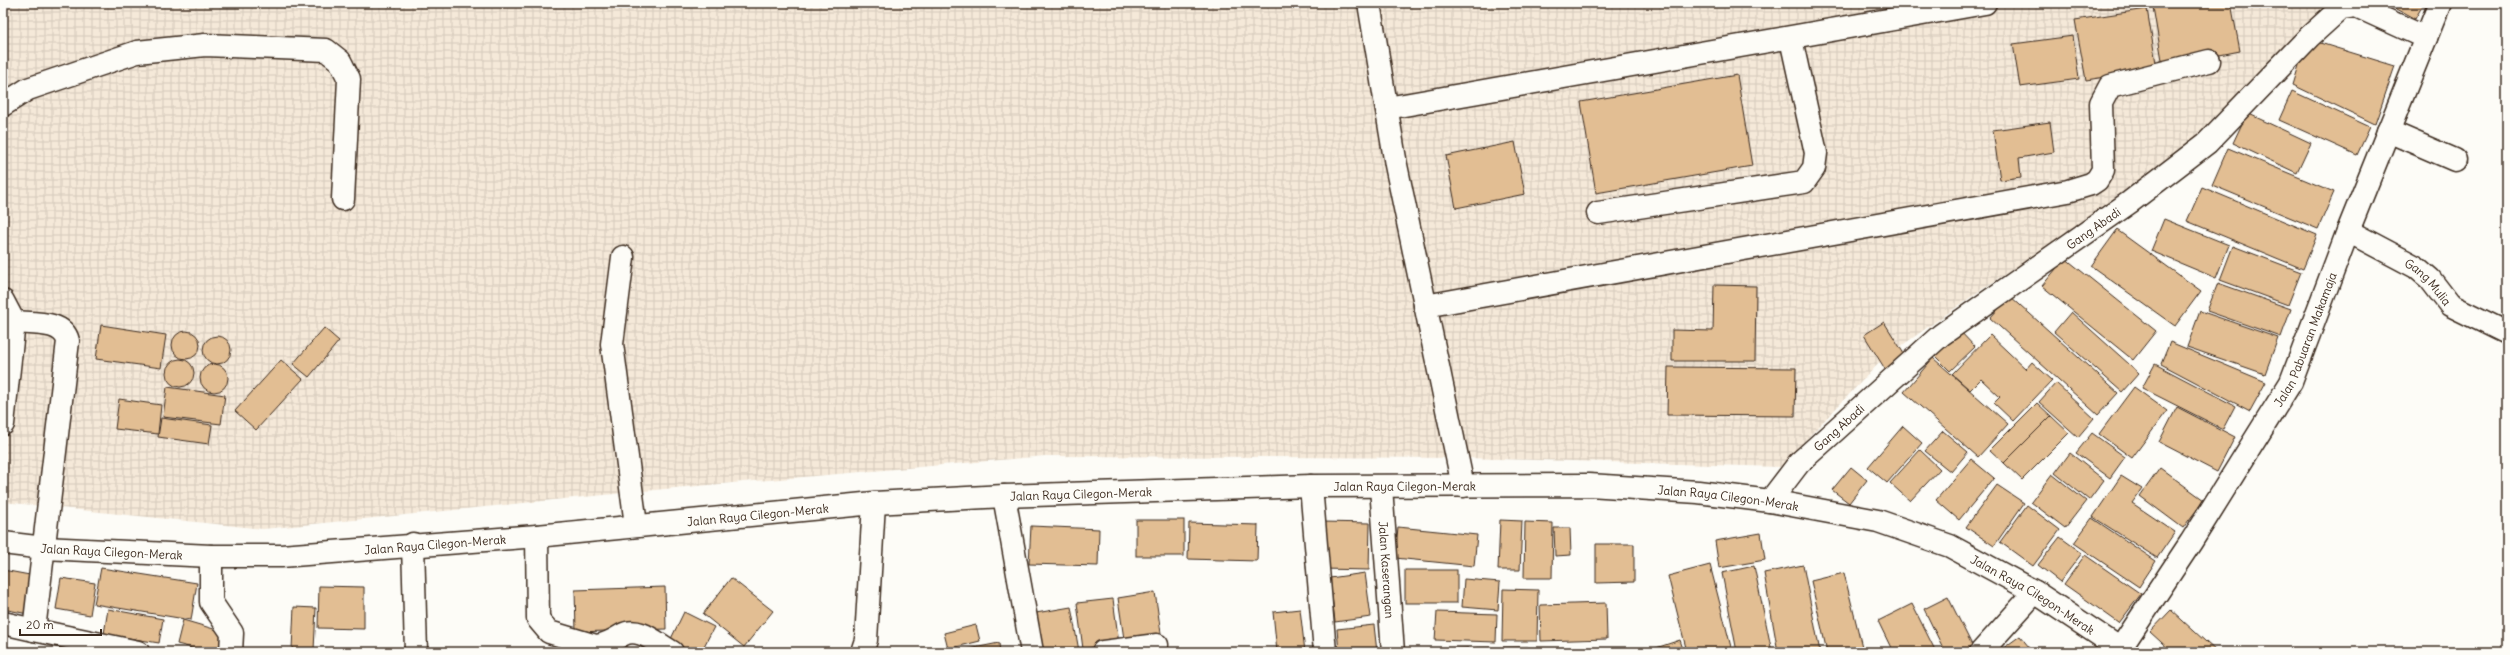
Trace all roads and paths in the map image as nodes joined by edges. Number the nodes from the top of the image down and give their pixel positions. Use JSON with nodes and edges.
{"nodes":[{"id":1,"x":1369,"y":3,"type":"edge"},
{"id":2,"x":1985,"y":3,"type":"edge"},
{"id":3,"x":2440,"y":3,"type":"edge"},
{"id":4,"x":2426,"y":38,"type":"junction"},
{"id":5,"x":1791,"y":39,"type":"junction"},
{"id":6,"x":2210,"y":61,"type":"dead end"},
{"id":7,"x":3,"y":105,"type":"edge"},
{"id":8,"x":1387,"y":108,"type":"junction"},
{"id":9,"x":2388,"y":131,"type":"junction"},
{"id":10,"x":2455,"y":160,"type":"dead end"},
{"id":11,"x":343,"y":199,"type":"dead end"},
{"id":12,"x":1598,"y":213,"type":"dead end"},
{"id":13,"x":2348,"y":231,"type":"junction"},
{"id":14,"x":623,"y":257,"type":"dead end"},
{"id":15,"x":3,"y":301,"type":"edge"},
{"id":16,"x":1425,"y":306,"type":"junction"},
{"id":17,"x":14,"y":322,"type":"junction"},
{"id":18,"x":2507,"y":333,"type":"edge"},
{"id":19,"x":3,"y":424,"type":"edge"},
{"id":20,"x":1311,"y":486,"type":"junction"},
{"id":21,"x":1463,"y":486,"type":"junction"},
{"id":22,"x":1381,"y":487,"type":"junction"},
{"id":23,"x":1004,"y":496,"type":"junction"},
{"id":24,"x":1770,"y":501,"type":"junction"},
{"id":25,"x":874,"y":503,"type":"junction"},
{"id":26,"x":636,"y":525,"type":"junction"},
{"id":27,"x":537,"y":536,"type":"junction"},
{"id":28,"x":3,"y":542,"type":"edge"},
{"id":29,"x":413,"y":544,"type":"junction"},
{"id":30,"x":44,"y":548,"type":"junction"},
{"id":31,"x":211,"y":556,"type":"junction"},
{"id":32,"x":2035,"y":592,"type":"junction"},
{"id":33,"x":3,"y":623,"type":"edge"},
{"id":34,"x":34,"y":630,"type":"junction"},
{"id":35,"x":1157,"y":645,"type":"dead end"},
{"id":36,"x":2123,"y":650,"type":"edge"},
{"id":37,"x":138,"y":652,"type":"edge"},
{"id":38,"x":231,"y":652,"type":"edge"},
{"id":39,"x":416,"y":652,"type":"edge"},
{"id":40,"x":672,"y":652,"type":"edge"},
{"id":41,"x":862,"y":652,"type":"edge"},
{"id":42,"x":1032,"y":652,"type":"edge"},
{"id":43,"x":1103,"y":652,"type":"edge"},
{"id":44,"x":1325,"y":652,"type":"edge"},
{"id":45,"x":1394,"y":652,"type":"edge"},
{"id":46,"x":1981,"y":652,"type":"edge"}],
"edges":[{"from":1,"to":8,"type":"main road"},
{"from":2,"to":5,"type":"main road"},
{"from":3,"to":4,"type":"main road","name":"Jalan Pabuaran Makamaja"},
{"from":4,"to":9,"type":"main road","name":"Jalan Pabuaran Makamaja"},
{"from":4,"to":24,"type":"main road","name":"Gang Abadi"},
{"from":5,"to":8,"type":"main road"},
{"from":5,"to":12,"type":"main road"},
{"from":6,"to":16,"type":"main road"},
{"from":7,"to":11,"type":"main road"},
{"from":8,"to":16,"type":"main road"},
{"from":9,"to":10,"type":"main road"},
{"from":9,"to":13,"type":"main road","name":"Jalan Pabuaran Makamaja"},
{"from":13,"to":18,"type":"main road","name":"Gang Mulia"},
{"from":13,"to":36,"type":"main road","name":"Jalan Pabuaran Makamaja"},
{"from":14,"to":26,"type":"main road"},
{"from":15,"to":17,"type":"main road"},
{"from":16,"to":21,"type":"main road"},
{"from":17,"to":19,"type":"main road"},
{"from":17,"to":30,"type":"main road"},
{"from":20,"to":22,"type":"main road","name":"Jalan Raya Cilegon-Merak"},
{"from":20,"to":23,"type":"main road","name":"Jalan Raya Cilegon-Merak"},
{"from":20,"to":44,"type":"main road"},
{"from":21,"to":22,"type":"main road","name":"Jalan Raya Cilegon-Merak"},
{"from":21,"to":24,"type":"main road","name":"Jalan Raya Cilegon-Merak"},
{"from":22,"to":45,"type":"main road","name":"Jalan Kaserangan"},
{"from":23,"to":25,"type":"main road","name":"Jalan Raya Cilegon-Merak"},
{"from":23,"to":42,"type":"main road"},
{"from":24,"to":32,"type":"main road","name":"Jalan Raya Cilegon-Merak"},
{"from":25,"to":26,"type":"main road","name":"Jalan Raya Cilegon-Merak"},
{"from":25,"to":41,"type":"main road"},
{"from":26,"to":27,"type":"main road","name":"Jalan Raya Cilegon-Merak"},
{"from":27,"to":29,"type":"main road","name":"Jalan Raya Cilegon-Merak"},
{"from":27,"to":40,"type":"main road"},
{"from":28,"to":30,"type":"main road","name":"Jalan Raya Cilegon-Merak"},
{"from":29,"to":31,"type":"main road","name":"Jalan Raya Cilegon-Merak"},
{"from":29,"to":39,"type":"main road"},
{"from":30,"to":31,"type":"main road","name":"Jalan Raya Cilegon-Merak"},
{"from":30,"to":34,"type":"main road"},
{"from":31,"to":38,"type":"main road"},
{"from":32,"to":36,"type":"main road","name":"Jalan Raya Cilegon-Merak"},
{"from":32,"to":46,"type":"main road"},
{"from":33,"to":34,"type":"main road"},
{"from":34,"to":37,"type":"main road"},
{"from":35,"to":43,"type":"main road"}]}
